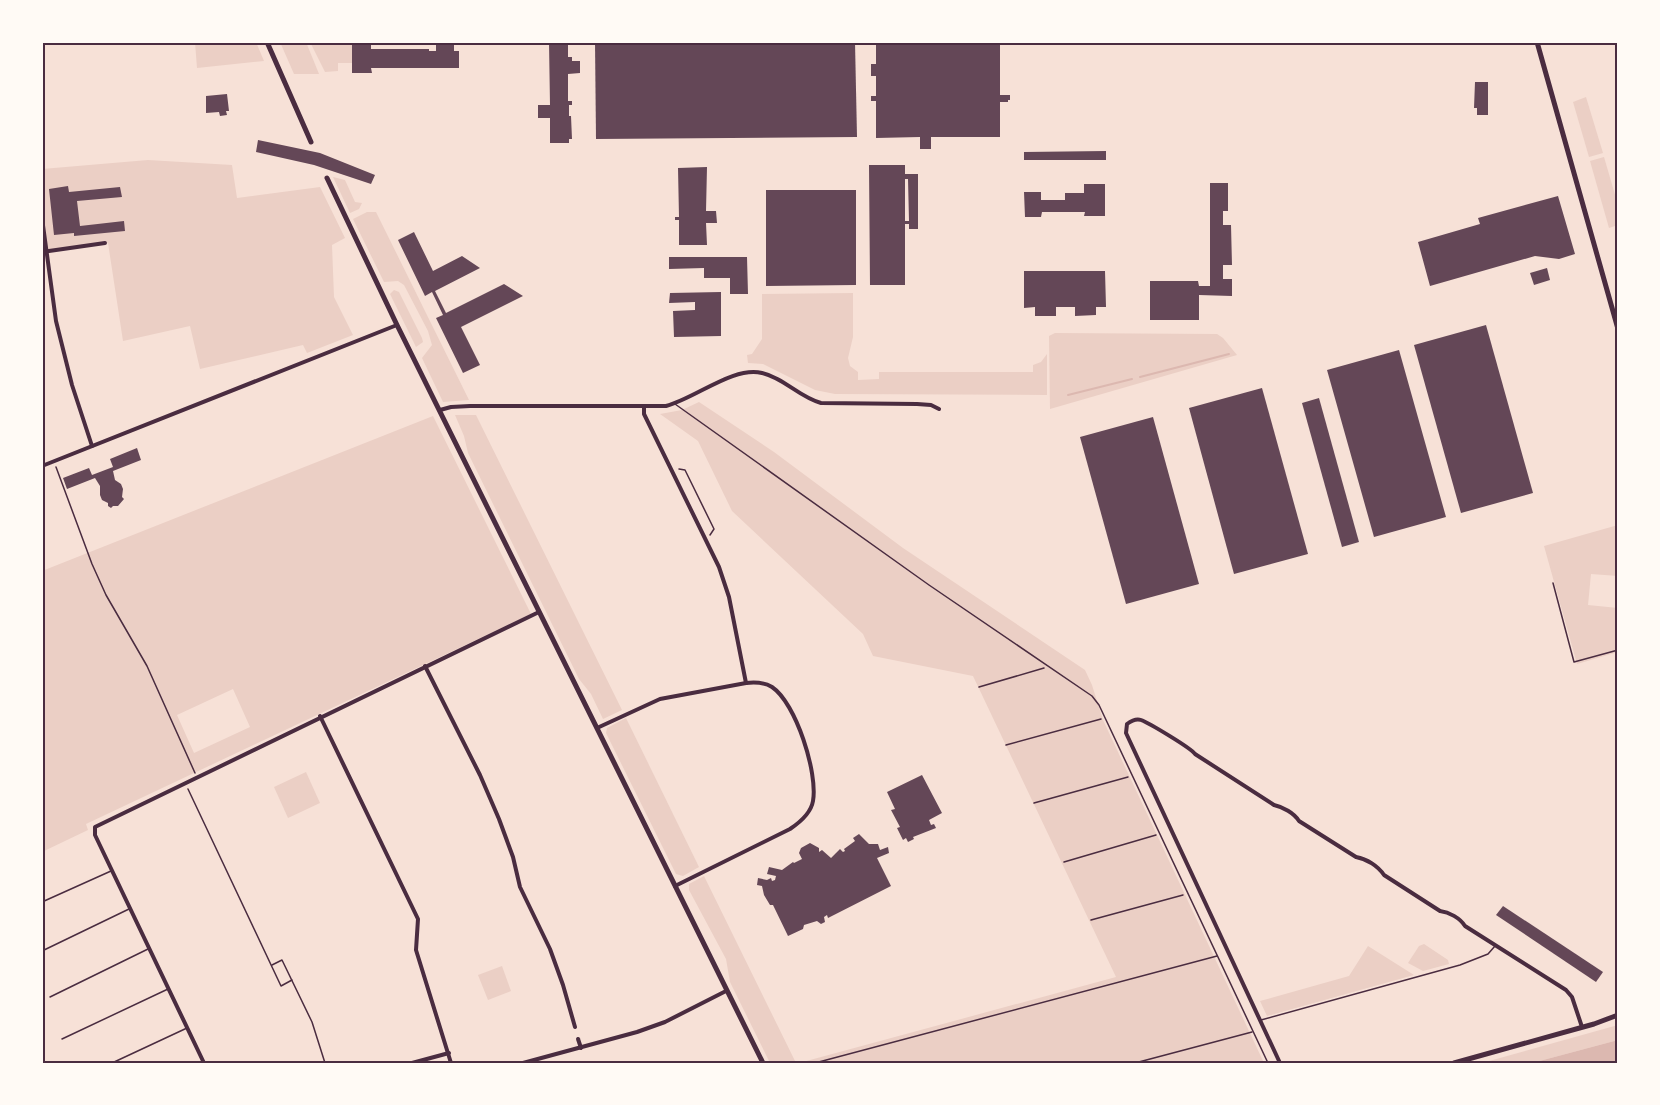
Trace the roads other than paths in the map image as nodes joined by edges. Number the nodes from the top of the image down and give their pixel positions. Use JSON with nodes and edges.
{"nodes":[{"id":1,"x":267,"y":42,"type":"edge"},
{"id":2,"x":1537,"y":42,"type":"edge"},
{"id":3,"x":311,"y":142,"type":"dead end"},
{"id":4,"x":327,"y":178,"type":"dead end"},
{"id":5,"x":42,"y":218,"type":"edge"},
{"id":6,"x":105,"y":243,"type":"dead end"},
{"id":7,"x":44,"y":251,"type":"edge"},
{"id":8,"x":397,"y":325,"type":"junction"},
{"id":9,"x":1618,"y":329,"type":"edge"},
{"id":10,"x":675,"y":404,"type":"junction"},
{"id":11,"x":644,"y":407,"type":"junction"},
{"id":12,"x":939,"y":409,"type":"dead end"},
{"id":13,"x":440,"y":410,"type":"junction"},
{"id":14,"x":92,"y":446,"type":"junction"},
{"id":15,"x":42,"y":466,"type":"edge"},
{"id":16,"x":539,"y":612,"type":"junction"},
{"id":17,"x":425,"y":666,"type":"junction"},
{"id":18,"x":746,"y":683,"type":"junction"},
{"id":19,"x":320,"y":716,"type":"junction"},
{"id":20,"x":597,"y":728,"type":"junction"},
{"id":21,"x":112,"y":870,"type":"junction"},
{"id":22,"x":675,"y":886,"type":"junction"},
{"id":23,"x":42,"y":902,"type":"edge"},
{"id":24,"x":130,"y":909,"type":"junction"},
{"id":25,"x":1495,"y":946,"type":"junction"},
{"id":26,"x":149,"y":949,"type":"junction"},
{"id":27,"x":42,"y":951,"type":"edge"},
{"id":28,"x":1218,"y":956,"type":"junction"},
{"id":29,"x":168,"y":989,"type":"junction"},
{"id":30,"x":726,"y":991,"type":"junction"},
{"id":31,"x":50,"y":997,"type":"dead end"},
{"id":32,"x":1618,"y":1015,"type":"edge"},
{"id":33,"x":1260,"y":1020,"type":"junction"},
{"id":34,"x":575,"y":1027,"type":"dead end"},
{"id":35,"x":1582,"y":1027,"type":"junction"},
{"id":36,"x":187,"y":1028,"type":"junction"},
{"id":37,"x":1253,"y":1032,"type":"junction"},
{"id":38,"x":62,"y":1039,"type":"dead end"},
{"id":39,"x":578,"y":1039,"type":"dead end"},
{"id":40,"x":581,"y":1048,"type":"junction"},
{"id":41,"x":449,"y":1053,"type":"junction"},
{"id":42,"x":112,"y":1063,"type":"edge"},
{"id":43,"x":204,"y":1063,"type":"edge"},
{"id":44,"x":412,"y":1063,"type":"edge"},
{"id":45,"x":451,"y":1063,"type":"edge"},
{"id":46,"x":523,"y":1063,"type":"edge"},
{"id":47,"x":763,"y":1063,"type":"edge"},
{"id":48,"x":815,"y":1063,"type":"edge"},
{"id":49,"x":1135,"y":1063,"type":"edge"},
{"id":50,"x":1268,"y":1063,"type":"edge"},
{"id":51,"x":1280,"y":1063,"type":"edge"},
{"id":52,"x":1455,"y":1063,"type":"edge"}],
"edges":[{"from":1,"to":3,"type":"main road"},
{"from":2,"to":9,"type":"main road"},
{"from":4,"to":8,"type":"main road"},
{"from":5,"to":7,"type":"street"},
{"from":6,"to":7,"type":"street"},
{"from":7,"to":14,"type":"street"},
{"from":8,"to":13,"type":"main road"},
{"from":8,"to":14,"type":"street"},
{"from":10,"to":11,"type":"street"},
{"from":10,"to":12,"type":"street"},
{"from":10,"to":28,"type":"lane"},
{"from":11,"to":13,"type":"street"},
{"from":11,"to":18,"type":"street"},
{"from":13,"to":16,"type":"main road"},
{"from":14,"to":15,"type":"street"},
{"from":16,"to":17,"type":"street"},
{"from":16,"to":20,"type":"main road"},
{"from":17,"to":19,"type":"street"},
{"from":17,"to":34,"type":"street"},
{"from":18,"to":20,"type":"street"},
{"from":18,"to":22,"type":"street"},
{"from":19,"to":21,"type":"street"},
{"from":19,"to":41,"type":"street"},
{"from":20,"to":22,"type":"main road"},
{"from":21,"to":23,"type":"lane"},
{"from":21,"to":24,"type":"street"},
{"from":22,"to":30,"type":"main road"},
{"from":24,"to":26,"type":"street"},
{"from":24,"to":27,"type":"lane"},
{"from":25,"to":33,"type":"lane"},
{"from":25,"to":33,"type":"street"},
{"from":25,"to":35,"type":"street"},
{"from":26,"to":29,"type":"street"},
{"from":26,"to":31,"type":"lane"},
{"from":28,"to":37,"type":"lane"},
{"from":28,"to":48,"type":"lane"},
{"from":29,"to":36,"type":"street"},
{"from":29,"to":38,"type":"lane"},
{"from":30,"to":40,"type":"street"},
{"from":30,"to":47,"type":"main road"},
{"from":32,"to":35,"type":"main road"},
{"from":33,"to":51,"type":"street"},
{"from":35,"to":52,"type":"main road"},
{"from":36,"to":42,"type":"lane"},
{"from":36,"to":43,"type":"street"},
{"from":37,"to":49,"type":"lane"},
{"from":37,"to":50,"type":"lane"},
{"from":39,"to":40,"type":"street"},
{"from":40,"to":46,"type":"street"},
{"from":41,"to":44,"type":"street"},
{"from":41,"to":45,"type":"street"}]}
